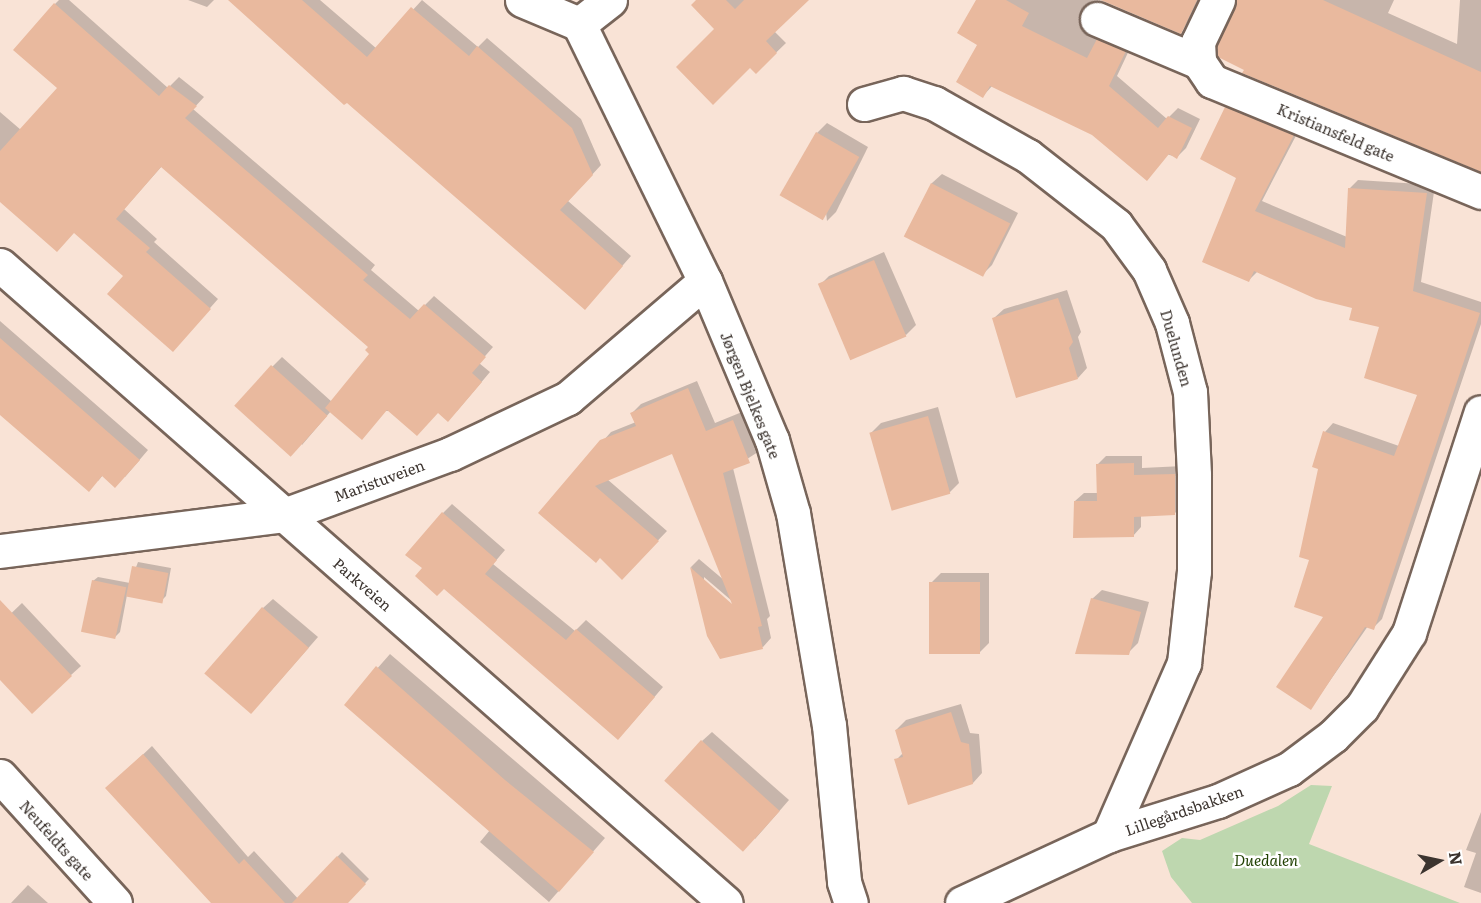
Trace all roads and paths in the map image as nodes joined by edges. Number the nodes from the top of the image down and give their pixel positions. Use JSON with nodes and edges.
{"nodes":[{"id":1,"x":522,"y":0,"type":"edge"},
{"id":2,"x":610,"y":0,"type":"edge"},
{"id":3,"x":1218,"y":0,"type":"edge"},
{"id":4,"x":1097,"y":19,"type":"dead end"},
{"id":5,"x":579,"y":24,"type":"junction"},
{"id":6,"x":1199,"y":62,"type":"junction"},
{"id":7,"x":864,"y":105,"type":"dead end"},
{"id":8,"x":1481,"y":192,"type":"edge"},
{"id":9,"x":0,"y":265,"type":"edge"},
{"id":10,"x":705,"y":281,"type":"junction"},
{"id":11,"x":1481,"y":412,"type":"edge"},
{"id":12,"x":284,"y":515,"type":"junction"},
{"id":13,"x":0,"y":550,"type":"edge"},
{"id":14,"x":0,"y":776,"type":"edge"},
{"id":15,"x":1109,"y":836,"type":"junction"},
{"id":16,"x":115,"y":903,"type":"edge"},
{"id":17,"x":726,"y":903,"type":"edge"},
{"id":18,"x":851,"y":903,"type":"edge"},
{"id":19,"x":962,"y":903,"type":"edge"}],
"edges":[{"from":1,"to":5,"type":"street"},
{"from":2,"to":5,"type":"street"},
{"from":3,"to":6,"type":"street"},
{"from":4,"to":6,"type":"street","name":"Kristiansfeld gate"},
{"from":5,"to":10,"type":"street","name":"Jørgen Bjelkes gate"},
{"from":6,"to":8,"type":"street","name":"Kristiansfeld gate"},
{"from":7,"to":15,"type":"street","name":"Duelunden"},
{"from":9,"to":12,"type":"street","name":"Parkveien"},
{"from":10,"to":12,"type":"street","name":"Maristuveien"},
{"from":10,"to":18,"type":"street","name":"Jørgen Bjelkes gate"},
{"from":11,"to":15,"type":"street","name":"Lillegårdsbakken"},
{"from":12,"to":13,"type":"street","name":"Maristuveien"},
{"from":12,"to":17,"type":"street","name":"Parkveien"},
{"from":14,"to":16,"type":"street","name":"Neufeldts gate"},
{"from":15,"to":19,"type":"street","name":"Lillegårdsbakken"}]}
